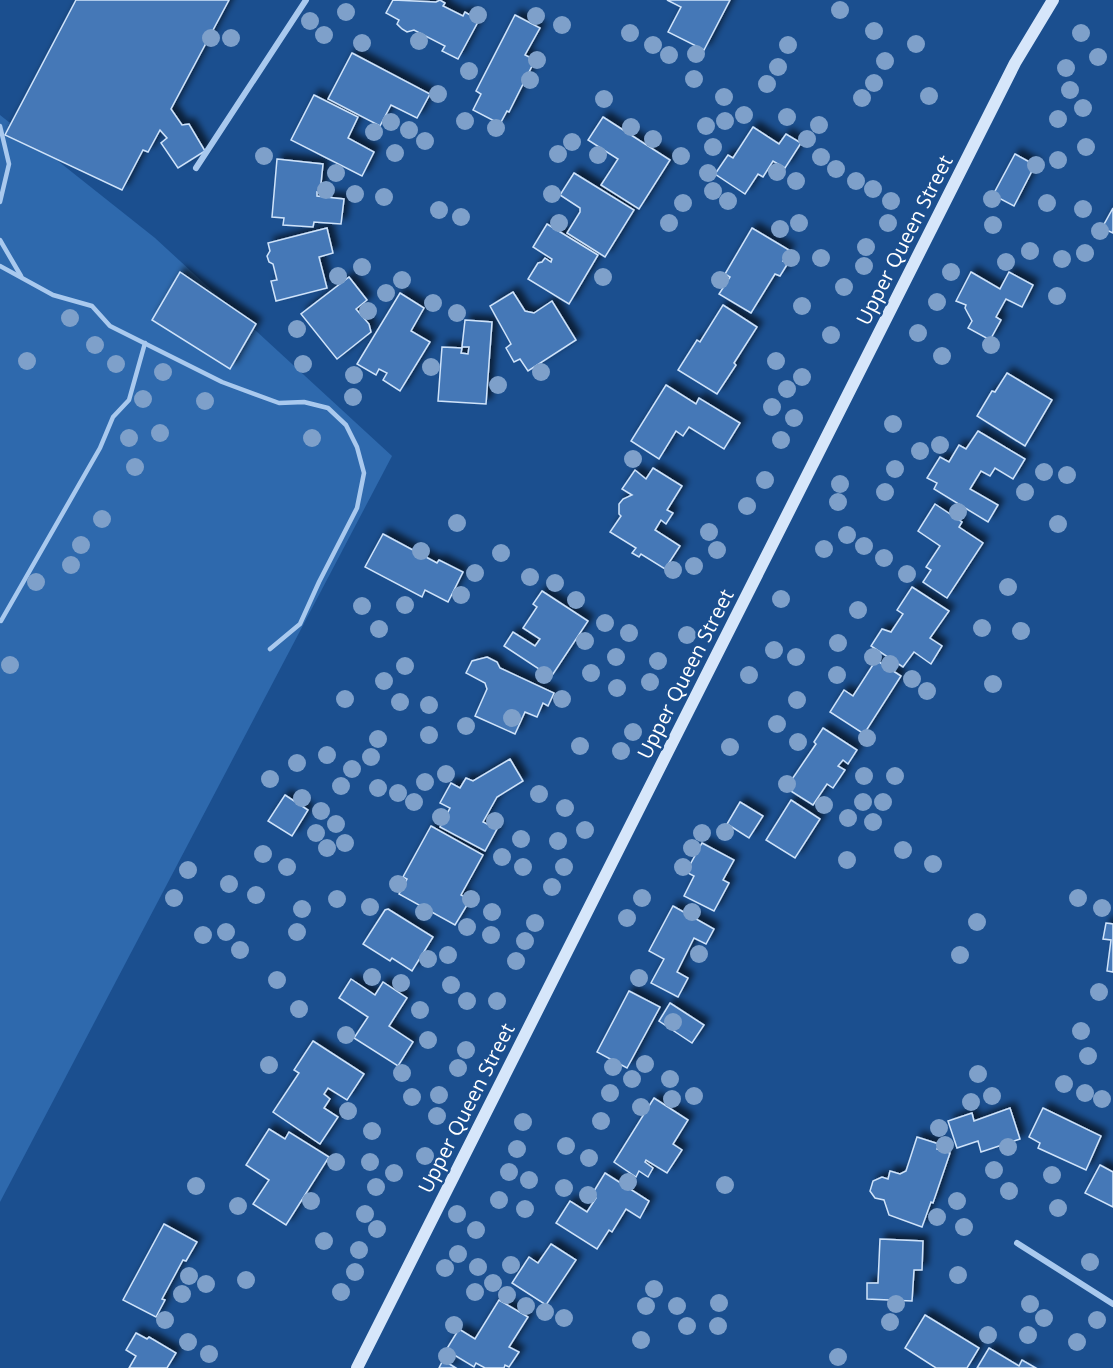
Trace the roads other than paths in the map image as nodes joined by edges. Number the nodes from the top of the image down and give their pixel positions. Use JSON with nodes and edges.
{"nodes":[{"id":1,"x":306,"y":0,"type":"edge"},
{"id":2,"x":1053,"y":0,"type":"edge"},
{"id":3,"x":0,"y":126,"type":"edge"},
{"id":4,"x":196,"y":168,"type":"dead end"},
{"id":5,"x":0,"y":202,"type":"edge"},
{"id":6,"x":0,"y":240,"type":"edge"},
{"id":7,"x":0,"y":266,"type":"edge"},
{"id":8,"x":21,"y":276,"type":"junction"},
{"id":9,"x":145,"y":343,"type":"junction"},
{"id":10,"x":1,"y":621,"type":"edge"},
{"id":11,"x":270,"y":649,"type":"dead end"},
{"id":12,"x":1017,"y":1243,"type":"dead end"},
{"id":13,"x":1113,"y":1304,"type":"edge"},
{"id":14,"x":357,"y":1368,"type":"edge"}],
"edges":[{"from":1,"to":4,"type":"street"},
{"from":2,"to":14,"type":"street","name":"Upper Queen Street"},
{"from":3,"to":5,"type":"lane"},
{"from":6,"to":8,"type":"lane"},
{"from":7,"to":8,"type":"lane"},
{"from":8,"to":9,"type":"lane"},
{"from":9,"to":10,"type":"lane"},
{"from":9,"to":11,"type":"lane"},
{"from":12,"to":13,"type":"street"}]}
